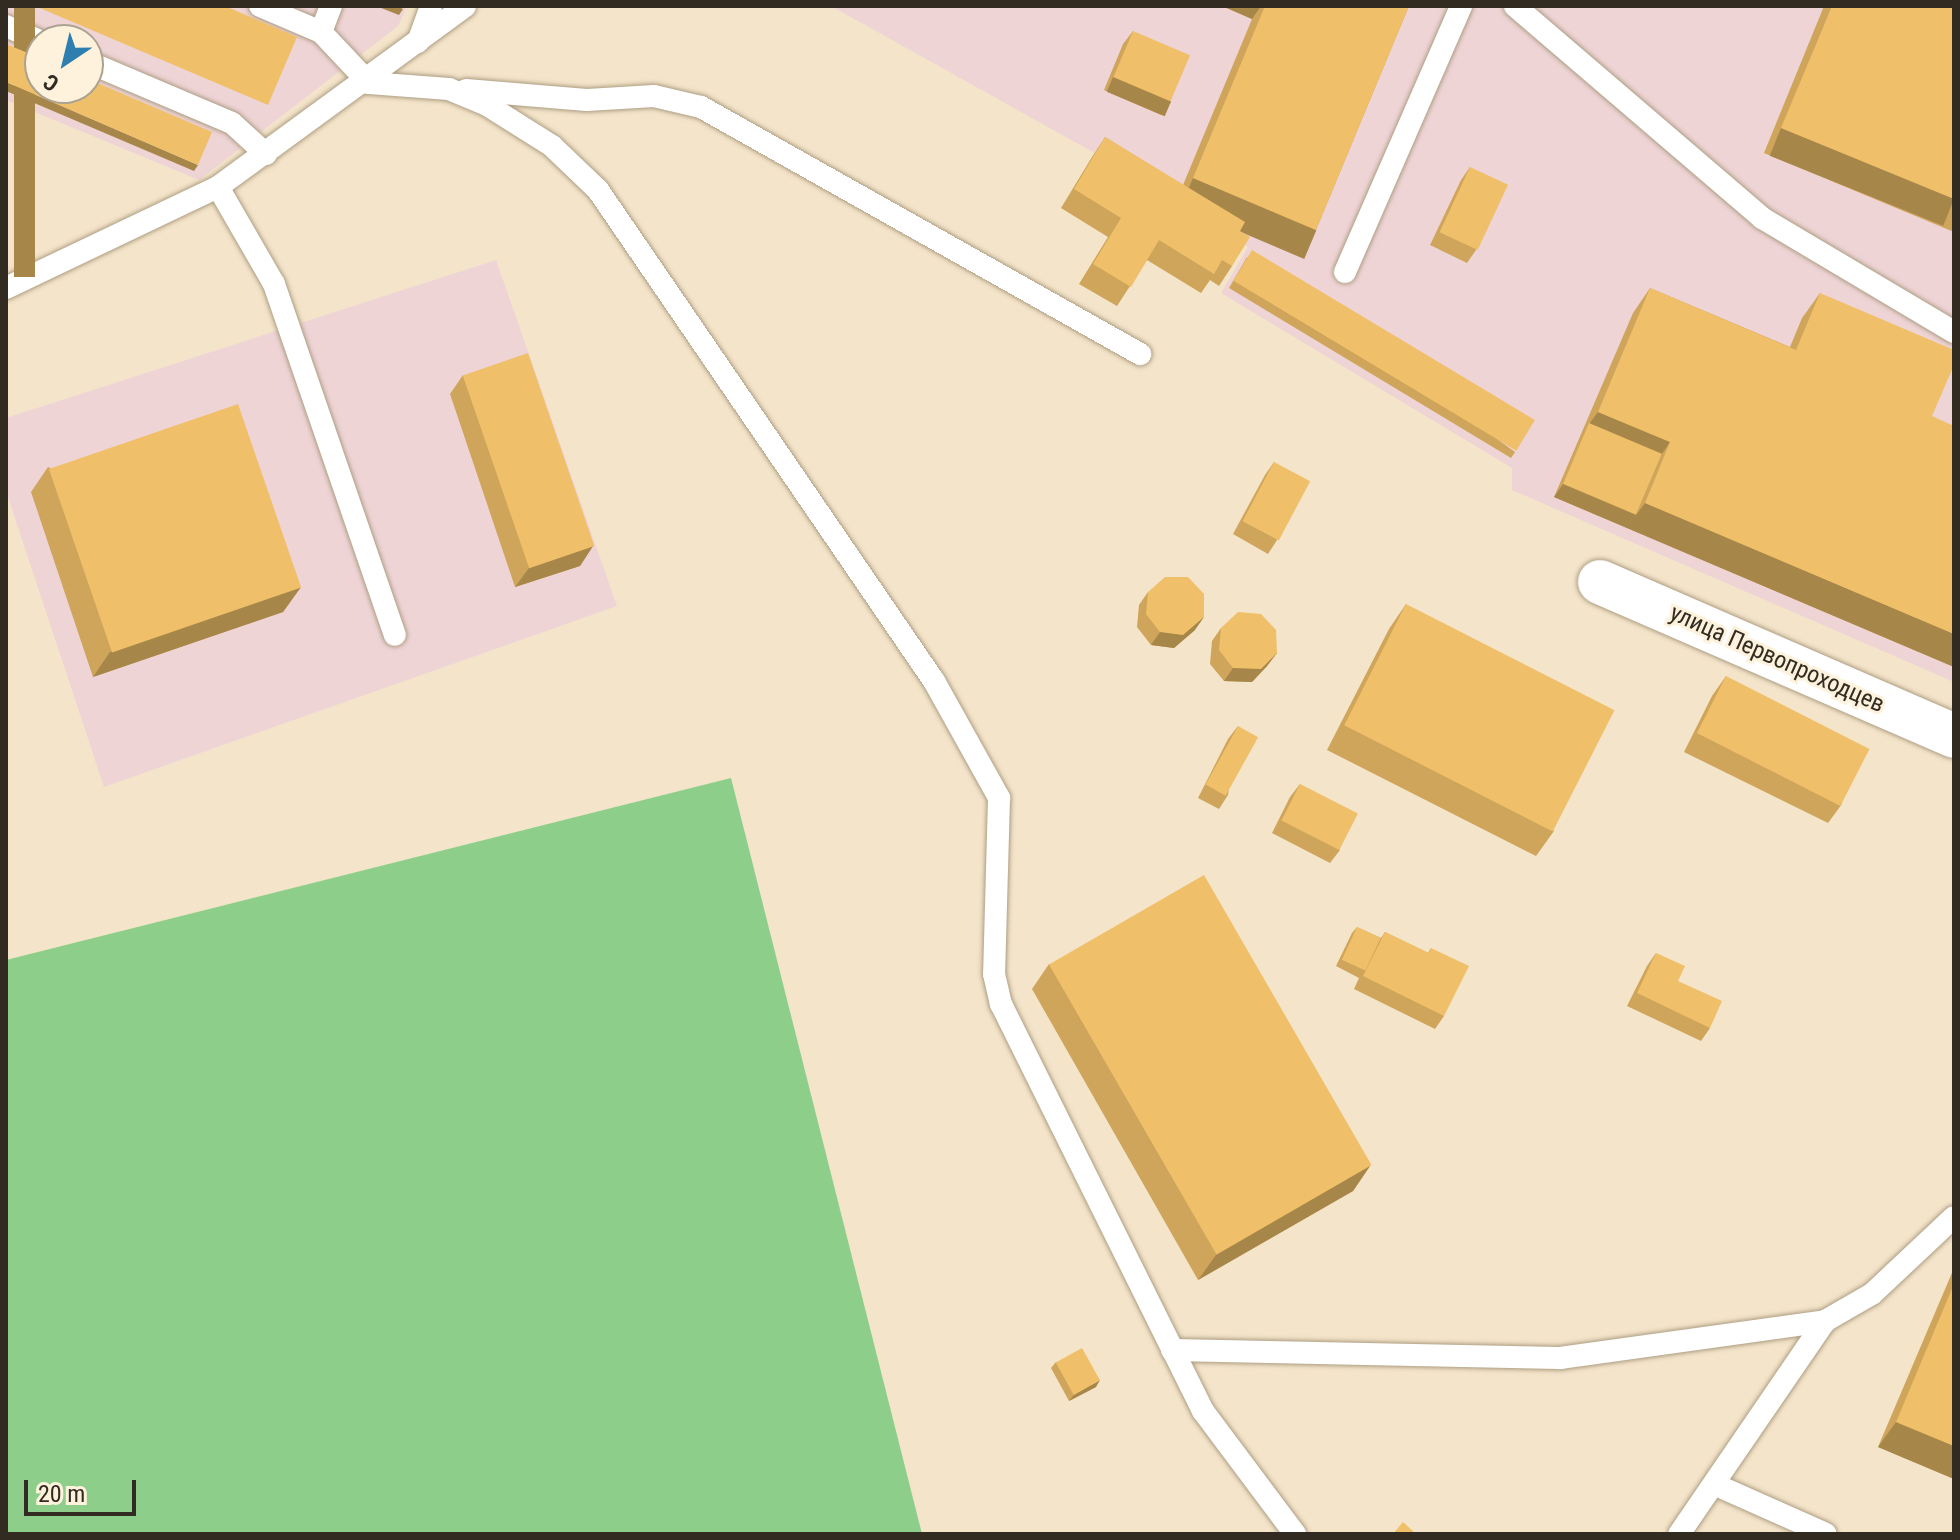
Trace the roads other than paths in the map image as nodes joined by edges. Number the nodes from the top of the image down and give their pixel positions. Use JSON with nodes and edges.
{"nodes":[{"id":1,"x":260,"y":6,"type":"edge"},
{"id":2,"x":331,"y":6,"type":"edge"},
{"id":3,"x":431,"y":6,"type":"edge"},
{"id":4,"x":465,"y":6,"type":"edge"},
{"id":5,"x":1461,"y":6,"type":"edge"},
{"id":6,"x":1515,"y":6,"type":"edge"},
{"id":7,"x":321,"y":32,"type":"junction"},
{"id":8,"x":417,"y":45,"type":"junction"},
{"id":9,"x":104,"y":69,"type":"edge"},
{"id":10,"x":369,"y":83,"type":"junction"},
{"id":11,"x":449,"y":89,"type":"junction"},
{"id":12,"x":266,"y":154,"type":"junction"},
{"id":13,"x":218,"y":187,"type":"junction"},
{"id":14,"x":1345,"y":272,"type":"dead end"},
{"id":15,"x":6,"y":288,"type":"edge"},
{"id":16,"x":1954,"y":332,"type":"edge"},
{"id":17,"x":1140,"y":354,"type":"dead end"},
{"id":18,"x":1600,"y":582,"type":"dead end"},
{"id":19,"x":395,"y":635,"type":"dead end"},
{"id":20,"x":1954,"y":736,"type":"edge"},
{"id":21,"x":1954,"y":1217,"type":"edge"},
{"id":22,"x":1825,"y":1321,"type":"junction"},
{"id":23,"x":1172,"y":1350,"type":"junction"},
{"id":24,"x":1716,"y":1485,"type":"junction"},
{"id":25,"x":1295,"y":1534,"type":"edge"},
{"id":26,"x":1679,"y":1534,"type":"edge"},
{"id":27,"x":1826,"y":1534,"type":"edge"}],
"edges":[{"from":1,"to":7,"type":"lane"},
{"from":2,"to":7,"type":"lane"},
{"from":3,"to":8,"type":"lane"},
{"from":4,"to":8,"type":"lane"},
{"from":5,"to":14,"type":"lane"},
{"from":6,"to":16,"type":"lane"},
{"from":7,"to":10,"type":"lane"},
{"from":8,"to":10,"type":"lane"},
{"from":9,"to":12,"type":"lane"},
{"from":10,"to":11,"type":"lane"},
{"from":10,"to":12,"type":"lane"},
{"from":11,"to":17,"type":"lane"},
{"from":11,"to":23,"type":"lane"},
{"from":12,"to":13,"type":"lane"},
{"from":13,"to":15,"type":"lane"},
{"from":13,"to":19,"type":"lane"},
{"from":18,"to":20,"type":"street","name":"улица Первопроходцев"},
{"from":21,"to":22,"type":"lane"},
{"from":22,"to":23,"type":"lane"},
{"from":22,"to":24,"type":"lane"},
{"from":23,"to":25,"type":"lane"},
{"from":24,"to":26,"type":"lane"},
{"from":24,"to":27,"type":"lane"}]}
